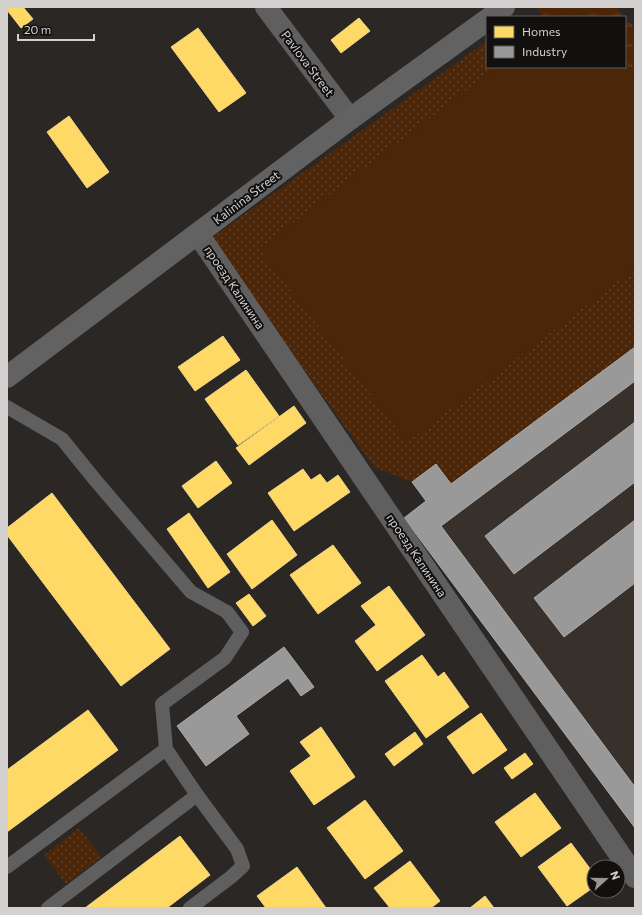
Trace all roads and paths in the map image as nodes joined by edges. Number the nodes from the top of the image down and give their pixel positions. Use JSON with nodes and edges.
{"nodes":[{"id":1,"x":266,"y":7,"type":"edge"},
{"id":2,"x":504,"y":7,"type":"edge"},
{"id":3,"x":492,"y":16,"type":"edge"},
{"id":4,"x":486,"y":21,"type":"edge"},
{"id":5,"x":350,"y":119,"type":"junction"},
{"id":6,"x":198,"y":234,"type":"junction"},
{"id":7,"x":7,"y":377,"type":"edge"},
{"id":8,"x":7,"y":407,"type":"edge"},
{"id":9,"x":166,"y":749,"type":"junction"},
{"id":10,"x":197,"y":795,"type":"junction"},
{"id":11,"x":7,"y":867,"type":"edge"},
{"id":12,"x":635,"y":876,"type":"edge"},
{"id":13,"x":48,"y":908,"type":"edge"},
{"id":14,"x":190,"y":908,"type":"edge"}],
"edges":[{"from":1,"to":5,"type":"street","name":"Pavlova Street"},
{"from":2,"to":3,"type":"street"},
{"from":4,"to":5,"type":"street","name":"Kalinina Street"},
{"from":5,"to":6,"type":"street","name":"Kalinina Street"},
{"from":6,"to":7,"type":"street","name":"Kalinina Street"},
{"from":6,"to":12,"type":"street","name":"проезд Калинина"},
{"from":8,"to":9,"type":"lane"},
{"from":9,"to":10,"type":"lane"},
{"from":9,"to":11,"type":"lane"},
{"from":10,"to":13,"type":"lane"},
{"from":10,"to":14,"type":"lane"}]}
